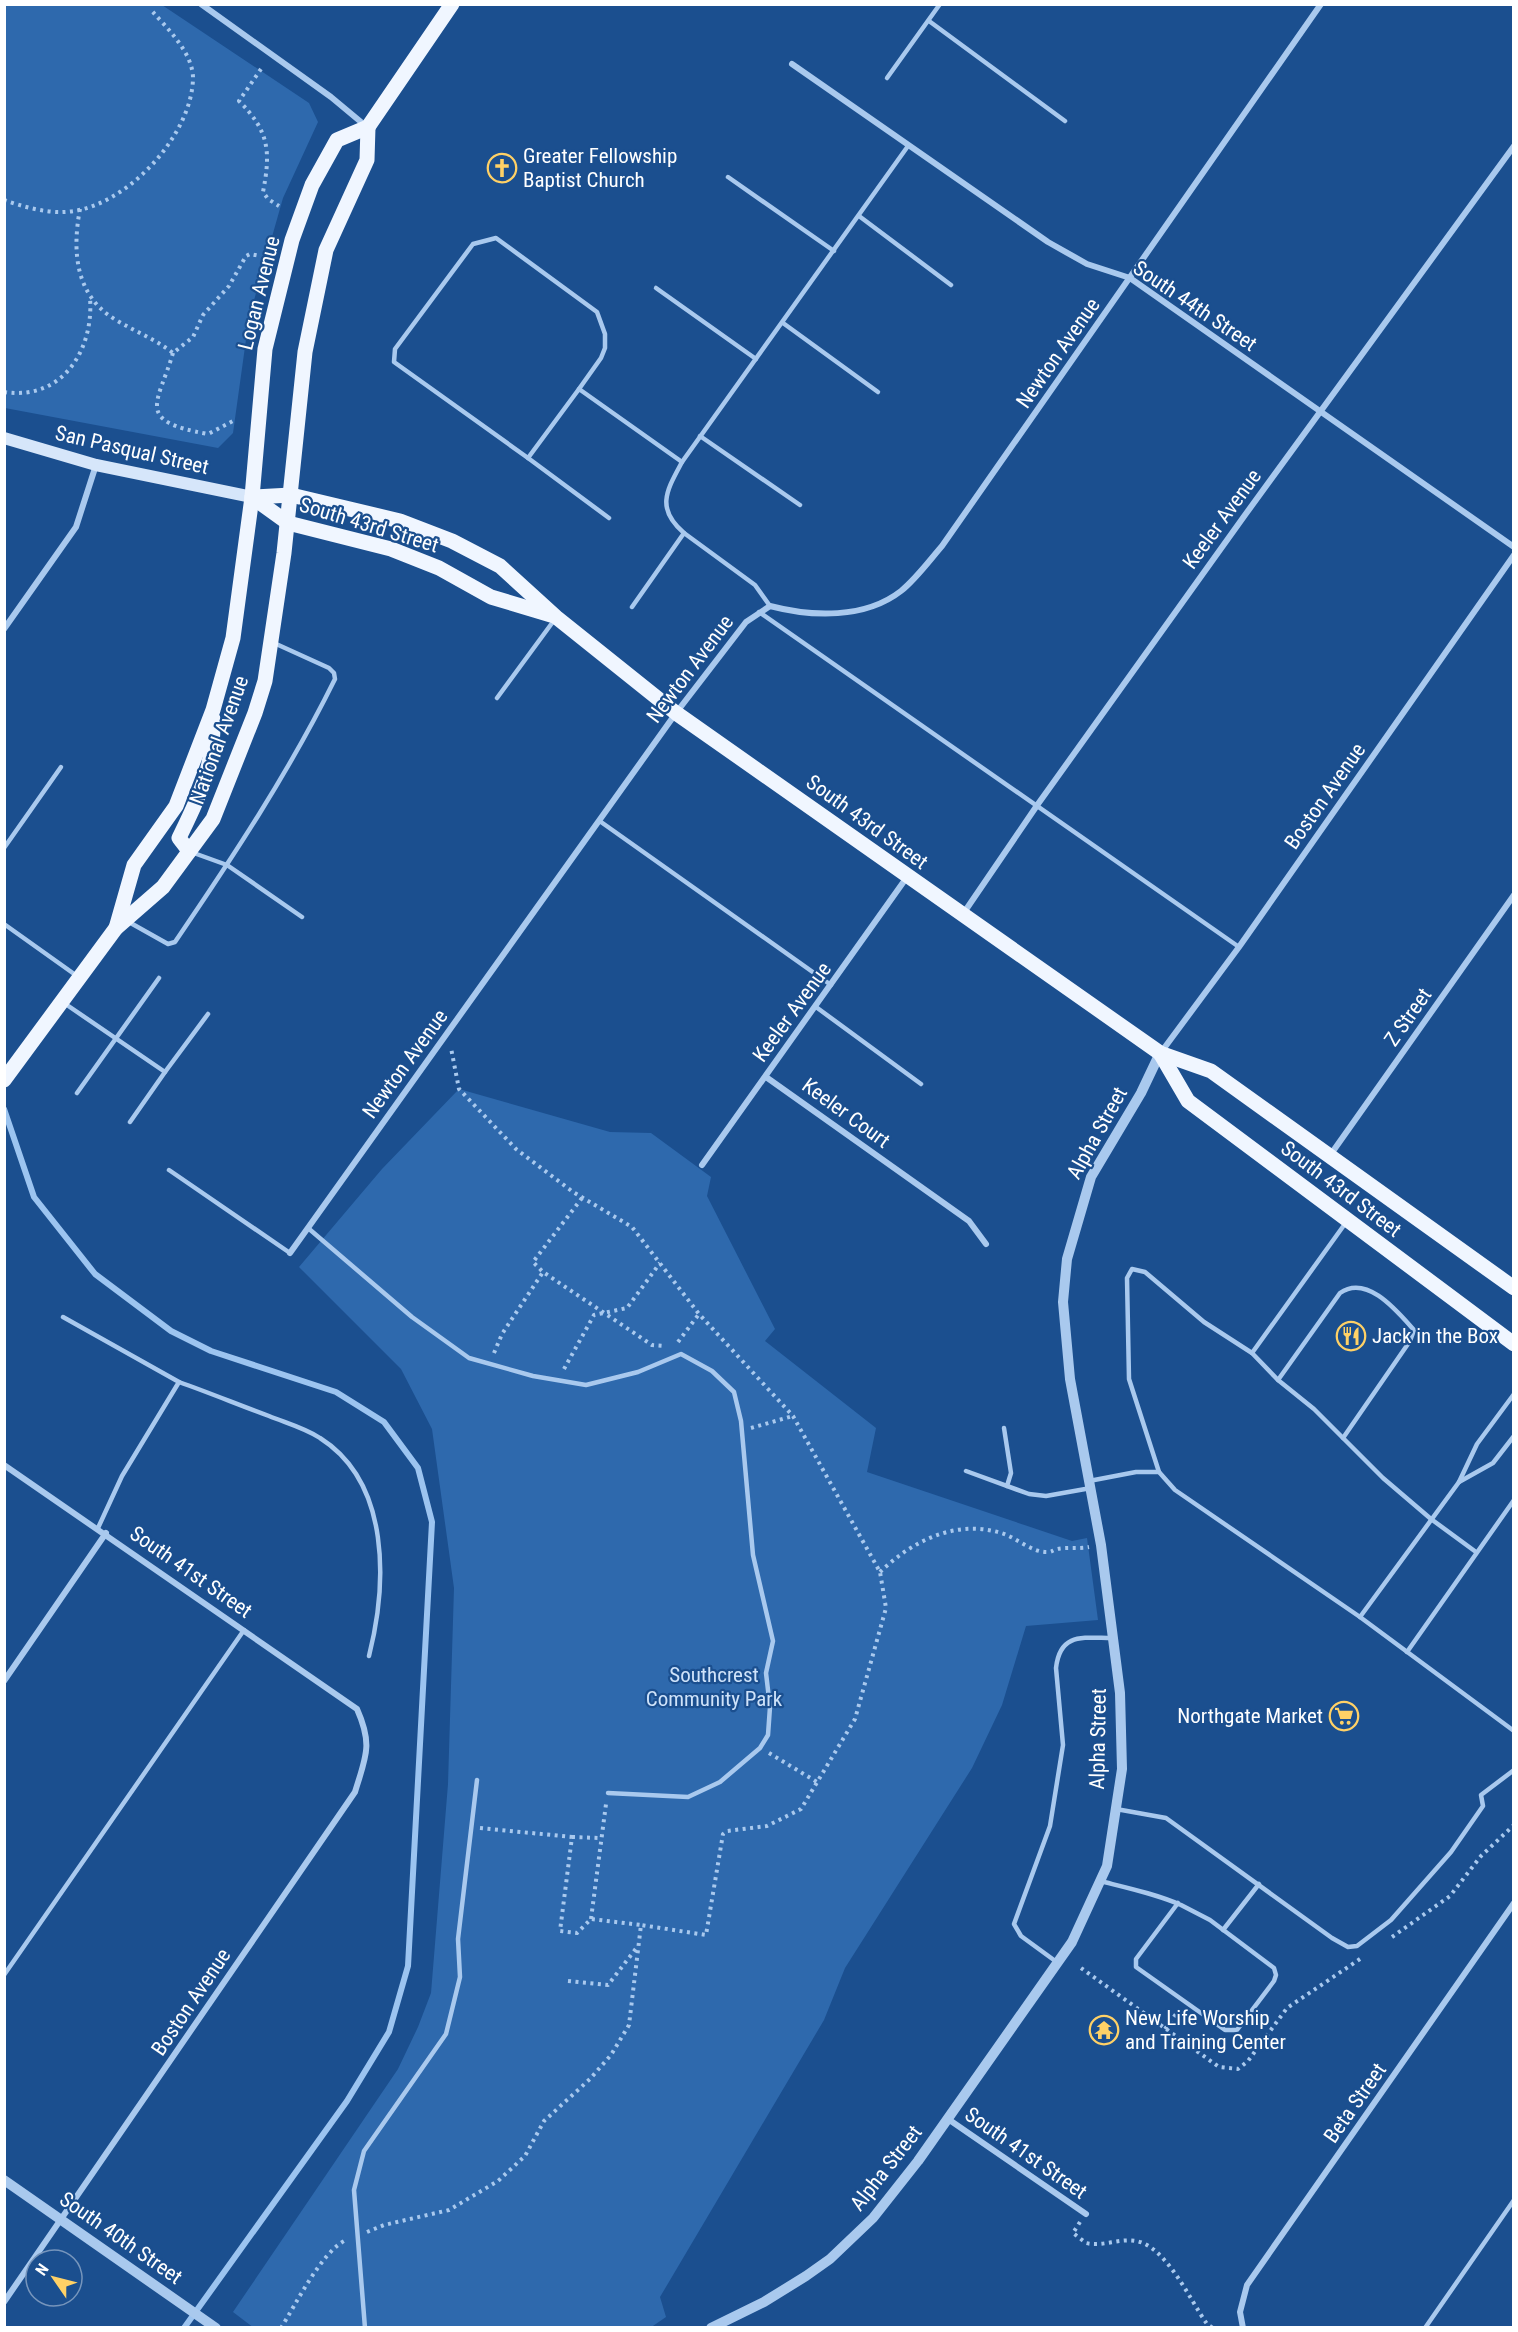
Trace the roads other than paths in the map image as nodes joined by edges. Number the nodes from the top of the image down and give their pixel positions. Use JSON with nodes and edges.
{"nodes":[{"id":1,"x":201,"y":4,"type":"edge"},
{"id":2,"x":940,"y":4,"type":"edge"},
{"id":3,"x":1322,"y":4,"type":"edge"},
{"id":4,"x":447,"y":6,"type":"edge"},
{"id":5,"x":928,"y":21,"type":"junction"},
{"id":6,"x":792,"y":64,"type":"dead end"},
{"id":7,"x":887,"y":78,"type":"dead end"},
{"id":8,"x":1065,"y":121,"type":"dead end"},
{"id":9,"x":368,"y":127,"type":"junction"},
{"id":10,"x":908,"y":146,"type":"junction"},
{"id":11,"x":1514,"y":146,"type":"edge"},
{"id":12,"x":728,"y":177,"type":"dead end"},
{"id":13,"x":860,"y":216,"type":"junction"},
{"id":14,"x":834,"y":251,"type":"junction"},
{"id":15,"x":1130,"y":278,"type":"junction"},
{"id":16,"x":951,"y":285,"type":"dead end"},
{"id":17,"x":656,"y":288,"type":"dead end"},
{"id":18,"x":783,"y":323,"type":"junction"},
{"id":19,"x":756,"y":359,"type":"junction"},
{"id":20,"x":579,"y":389,"type":"junction"},
{"id":21,"x":878,"y":392,"type":"dead end"},
{"id":22,"x":1320,"y":411,"type":"junction"},
{"id":23,"x":700,"y":436,"type":"junction"},
{"id":24,"x":4,"y":438,"type":"edge"},
{"id":25,"x":528,"y":458,"type":"junction"},
{"id":26,"x":682,"y":462,"type":"junction"},
{"id":27,"x":96,"y":465,"type":"junction"},
{"id":28,"x":291,"y":495,"type":"junction"},
{"id":29,"x":252,"y":497,"type":"junction"},
{"id":30,"x":800,"y":505,"type":"dead end"},
{"id":31,"x":609,"y":518,"type":"dead end"},
{"id":32,"x":288,"y":523,"type":"junction"},
{"id":33,"x":684,"y":533,"type":"junction"},
{"id":34,"x":1514,"y":547,"type":"edge"},
{"id":35,"x":1514,"y":555,"type":"edge"},
{"id":36,"x":770,"y":606,"type":"junction"},
{"id":37,"x":632,"y":607,"type":"dead end"},
{"id":38,"x":758,"y":612,"type":"junction"},
{"id":39,"x":556,"y":617,"type":"junction"},
{"id":40,"x":4,"y":629,"type":"edge"},
{"id":41,"x":271,"y":641,"type":"junction"},
{"id":42,"x":497,"y":698,"type":"dead end"},
{"id":43,"x":213,"y":710,"type":"junction"},
{"id":44,"x":676,"y":713,"type":"junction"},
{"id":45,"x":61,"y":767,"type":"dead end"},
{"id":46,"x":1038,"y":804,"type":"junction"},
{"id":47,"x":601,"y":822,"type":"junction"},
{"id":48,"x":4,"y":848,"type":"edge"},
{"id":49,"x":189,"y":851,"type":"junction"},
{"id":50,"x":227,"y":865,"type":"junction"},
{"id":51,"x":907,"y":877,"type":"junction"},
{"id":52,"x":1514,"y":895,"type":"edge"},
{"id":53,"x":963,"y":914,"type":"junction"},
{"id":54,"x":302,"y":917,"type":"dead end"},
{"id":55,"x":4,"y":924,"type":"edge"},
{"id":56,"x":120,"y":924,"type":"junction"},
{"id":57,"x":1239,"y":947,"type":"junction"},
{"id":58,"x":79,"y":978,"type":"junction"},
{"id":59,"x":159,"y":978,"type":"dead end"},
{"id":60,"x":832,"y":986,"type":"junction"},
{"id":61,"x":62,"y":1001,"type":"junction"},
{"id":62,"x":816,"y":1007,"type":"junction"},
{"id":63,"x":208,"y":1014,"type":"dead end"},
{"id":64,"x":118,"y":1039,"type":"junction"},
{"id":65,"x":1160,"y":1053,"type":"junction"},
{"id":66,"x":165,"y":1072,"type":"junction"},
{"id":67,"x":766,"y":1077,"type":"junction"},
{"id":68,"x":4,"y":1080,"type":"edge"},
{"id":69,"x":921,"y":1084,"type":"dead end"},
{"id":70,"x":77,"y":1093,"type":"dead end"},
{"id":71,"x":130,"y":1122,"type":"dead end"},
{"id":72,"x":1329,"y":1157,"type":"junction"},
{"id":73,"x":702,"y":1166,"type":"dead end"},
{"id":74,"x":170,"y":1170,"type":"dead end"},
{"id":75,"x":1347,"y":1220,"type":"junction"},
{"id":76,"x":308,"y":1228,"type":"junction"},
{"id":77,"x":986,"y":1244,"type":"dead end"},
{"id":78,"x":290,"y":1252,"type":"joint"},
{"id":79,"x":1514,"y":1288,"type":"edge"},
{"id":80,"x":63,"y":1317,"type":"dead end"},
{"id":81,"x":1514,"y":1344,"type":"edge"},
{"id":82,"x":1252,"y":1353,"type":"junction"},
{"id":83,"x":1278,"y":1380,"type":"junction"},
{"id":84,"x":179,"y":1382,"type":"junction"},
{"id":85,"x":1514,"y":1394,"type":"edge"},
{"id":86,"x":1004,"y":1428,"type":"dead end"},
{"id":87,"x":1514,"y":1436,"type":"edge"},
{"id":88,"x":1343,"y":1438,"type":"junction"},
{"id":89,"x":4,"y":1465,"type":"edge"},
{"id":90,"x":966,"y":1471,"type":"dead end"},
{"id":91,"x":1159,"y":1472,"type":"junction"},
{"id":92,"x":1459,"y":1482,"type":"junction"},
{"id":93,"x":1090,"y":1484,"type":"junction"},
{"id":94,"x":1007,"y":1486,"type":"junction"},
{"id":95,"x":1514,"y":1500,"type":"edge"},
{"id":96,"x":1431,"y":1519,"type":"junction"},
{"id":97,"x":98,"y":1528,"type":"junction"},
{"id":98,"x":106,"y":1533,"type":"junction"},
{"id":99,"x":1476,"y":1552,"type":"junction"},
{"id":100,"x":1360,"y":1617,"type":"junction"},
{"id":101,"x":244,"y":1630,"type":"junction"},
{"id":102,"x":1112,"y":1638,"type":"junction"},
{"id":103,"x":1407,"y":1652,"type":"junction"},
{"id":104,"x":369,"y":1656,"type":"dead end"},
{"id":105,"x":4,"y":1681,"type":"edge"},
{"id":106,"x":357,"y":1709,"type":"joint"},
{"id":107,"x":1514,"y":1731,"type":"edge"},
{"id":108,"x":1514,"y":1770,"type":"edge"},
{"id":109,"x":477,"y":1780,"type":"dead end"},
{"id":110,"x":608,"y":1793,"type":"road end"},
{"id":111,"x":1116,"y":1809,"type":"junction"},
{"id":112,"x":1100,"y":1881,"type":"junction"},
{"id":113,"x":1259,"y":1884,"type":"junction"},
{"id":114,"x":1178,"y":1903,"type":"junction"},
{"id":115,"x":1514,"y":1903,"type":"edge"},
{"id":116,"x":1223,"y":1930,"type":"junction"},
{"id":117,"x":1058,"y":1963,"type":"junction"},
{"id":118,"x":4,"y":1975,"type":"edge"},
{"id":119,"x":948,"y":2119,"type":"junction"},
{"id":120,"x":4,"y":2180,"type":"edge"},
{"id":121,"x":1514,"y":2200,"type":"edge"},
{"id":122,"x":1086,"y":2214,"type":"road end"},
{"id":123,"x":62,"y":2220,"type":"junction"},
{"id":124,"x":4,"y":2302,"type":"edge"},
{"id":125,"x":1244,"y":2327,"type":"edge"},
{"id":126,"x":216,"y":2328,"type":"edge"},
{"id":127,"x":365,"y":2328,"type":"edge"},
{"id":128,"x":711,"y":2328,"type":"edge"},
{"id":129,"x":1425,"y":2328,"type":"edge"}],
"edges":[{"from":1,"to":9,"type":"street"},
{"from":2,"to":5,"type":"lane"},
{"from":3,"to":15,"type":"street","name":"Newton Avenue"},
{"from":4,"to":9,"type":"main road"},
{"from":5,"to":7,"type":"lane"},
{"from":5,"to":8,"type":"lane"},
{"from":6,"to":10,"type":"street","name":"South 44th Street"},
{"from":9,"to":28,"type":"main road"},
{"from":9,"to":29,"type":"main road","name":"Logan Avenue"},
{"from":10,"to":13,"type":"lane"},
{"from":10,"to":15,"type":"street","name":"South 44th Street"},
{"from":11,"to":22,"type":"street","name":"Keeler Avenue"},
{"from":12,"to":14,"type":"lane"},
{"from":13,"to":14,"type":"lane"},
{"from":13,"to":16,"type":"lane"},
{"from":14,"to":18,"type":"lane"},
{"from":15,"to":22,"type":"street","name":"South 44th Street"},
{"from":15,"to":36,"type":"street","name":"Newton Avenue"},
{"from":17,"to":19,"type":"lane"},
{"from":18,"to":19,"type":"lane"},
{"from":18,"to":21,"type":"lane"},
{"from":19,"to":23,"type":"lane"},
{"from":20,"to":25,"type":"lane"},
{"from":20,"to":25,"type":"lane"},
{"from":20,"to":26,"type":"lane"},
{"from":22,"to":34,"type":"street","name":"South 44th Street"},
{"from":22,"to":46,"type":"street","name":"Keeler Avenue"},
{"from":23,"to":26,"type":"lane"},
{"from":23,"to":30,"type":"lane"},
{"from":24,"to":27,"type":"main road","name":"San Pasqual Street"},
{"from":25,"to":31,"type":"lane"},
{"from":26,"to":33,"type":"lane"},
{"from":27,"to":29,"type":"main road","name":"San Pasqual Street"},
{"from":27,"to":40,"type":"street"},
{"from":28,"to":29,"type":"main road","name":"South 43rd Street"},
{"from":28,"to":32,"type":"main road","name":"National Avenue"},
{"from":28,"to":39,"type":"main road","name":"South 43rd Street"},
{"from":29,"to":32,"type":"main road","name":"South 43rd Street"},
{"from":29,"to":43,"type":"main road","name":"National Avenue"},
{"from":32,"to":39,"type":"main road","name":"South 43rd Street"},
{"from":32,"to":41,"type":"main road","name":"National Avenue"},
{"from":33,"to":36,"type":"lane"},
{"from":33,"to":37,"type":"lane"},
{"from":35,"to":57,"type":"street","name":"Boston Avenue"},
{"from":36,"to":38,"type":"street","name":"Newton Avenue"},
{"from":38,"to":44,"type":"street","name":"Newton Avenue"},
{"from":38,"to":46,"type":"lane"},
{"from":39,"to":42,"type":"lane"},
{"from":39,"to":44,"type":"main road","name":"South 43rd Street"},
{"from":41,"to":49,"type":"main road","name":"National Avenue"},
{"from":41,"to":50,"type":"lane"},
{"from":43,"to":49,"type":"main road"},
{"from":43,"to":56,"type":"main road","name":"National Avenue"},
{"from":44,"to":47,"type":"street","name":"Newton Avenue"},
{"from":44,"to":51,"type":"main road","name":"South 43rd Street"},
{"from":45,"to":48,"type":"lane"},
{"from":46,"to":53,"type":"street","name":"Keeler Avenue"},
{"from":46,"to":57,"type":"lane"},
{"from":47,"to":60,"type":"lane"},
{"from":47,"to":76,"type":"street","name":"Newton Avenue"},
{"from":49,"to":50,"type":"lane"},
{"from":49,"to":56,"type":"main road","name":"National Avenue"},
{"from":50,"to":54,"type":"lane"},
{"from":50,"to":56,"type":"lane"},
{"from":51,"to":53,"type":"main road","name":"South 43rd Street"},
{"from":51,"to":60,"type":"street","name":"Keeler Avenue"},
{"from":52,"to":72,"type":"street","name":"Z Street"},
{"from":53,"to":65,"type":"main road","name":"South 43rd Street"},
{"from":55,"to":58,"type":"lane"},
{"from":56,"to":58,"type":"main road","name":"National Avenue"},
{"from":57,"to":65,"type":"street","name":"Boston Avenue"},
{"from":58,"to":61,"type":"main road","name":"National Avenue"},
{"from":59,"to":64,"type":"lane"},
{"from":60,"to":62,"type":"street","name":"Keeler Avenue"},
{"from":61,"to":64,"type":"lane"},
{"from":61,"to":68,"type":"main road","name":"National Avenue"},
{"from":62,"to":67,"type":"street","name":"Keeler Avenue"},
{"from":62,"to":69,"type":"lane"},
{"from":63,"to":66,"type":"lane"},
{"from":64,"to":66,"type":"lane"},
{"from":64,"to":70,"type":"lane"},
{"from":65,"to":72,"type":"main road","name":"South 43rd Street"},
{"from":65,"to":75,"type":"main road","name":"South 43rd Street"},
{"from":65,"to":93,"type":"street","name":"Alpha Street"},
{"from":66,"to":71,"type":"lane"},
{"from":67,"to":73,"type":"street","name":"Keeler Avenue"},
{"from":67,"to":77,"type":"street","name":"Keeler Court"},
{"from":72,"to":79,"type":"main road","name":"South 43rd Street"},
{"from":74,"to":78,"type":"lane"},
{"from":75,"to":81,"type":"main road","name":"South 43rd Street"},
{"from":75,"to":82,"type":"lane"},
{"from":76,"to":78,"type":"street","name":"Newton Avenue"},
{"from":76,"to":110,"type":"lane"},
{"from":80,"to":84,"type":"lane"},
{"from":82,"to":83,"type":"lane"},
{"from":82,"to":91,"type":"lane"},
{"from":83,"to":88,"type":"lane"},
{"from":83,"to":88,"type":"lane"},
{"from":84,"to":97,"type":"lane"},
{"from":84,"to":104,"type":"lane"},
{"from":85,"to":92,"type":"lane"},
{"from":86,"to":94,"type":"lane"},
{"from":87,"to":92,"type":"lane"},
{"from":88,"to":96,"type":"lane"},
{"from":89,"to":97,"type":"street","name":"South 41st Street"},
{"from":90,"to":94,"type":"lane"},
{"from":91,"to":93,"type":"lane"},
{"from":91,"to":100,"type":"lane"},
{"from":92,"to":96,"type":"lane"},
{"from":93,"to":94,"type":"lane"},
{"from":93,"to":102,"type":"street","name":"Alpha Street"},
{"from":95,"to":99,"type":"lane"},
{"from":96,"to":99,"type":"lane"},
{"from":96,"to":100,"type":"lane"},
{"from":97,"to":98,"type":"street","name":"South 41st Street"},
{"from":98,"to":101,"type":"street","name":"South 41st Street"},
{"from":98,"to":105,"type":"street"},
{"from":99,"to":103,"type":"lane"},
{"from":100,"to":103,"type":"lane"},
{"from":101,"to":106,"type":"street","name":"South 41st Street"},
{"from":101,"to":118,"type":"lane"},
{"from":102,"to":111,"type":"street","name":"Alpha Street"},
{"from":102,"to":117,"type":"lane"},
{"from":103,"to":107,"type":"lane"},
{"from":106,"to":123,"type":"street","name":"Boston Avenue"},
{"from":108,"to":113,"type":"lane"},
{"from":109,"to":127,"type":"lane"},
{"from":111,"to":112,"type":"street","name":"Alpha Street"},
{"from":111,"to":113,"type":"lane"},
{"from":112,"to":114,"type":"lane"},
{"from":112,"to":117,"type":"street","name":"Alpha Street"},
{"from":113,"to":116,"type":"lane"},
{"from":114,"to":116,"type":"lane"},
{"from":114,"to":116,"type":"lane"},
{"from":115,"to":125,"type":"street","name":"Beta Street"},
{"from":117,"to":119,"type":"street","name":"Alpha Street"},
{"from":119,"to":122,"type":"street","name":"South 41st Street"},
{"from":119,"to":128,"type":"street","name":"Alpha Street"},
{"from":120,"to":123,"type":"street","name":"South 40th Street"},
{"from":121,"to":129,"type":"lane"},
{"from":123,"to":124,"type":"street","name":"Boston Avenue"},
{"from":123,"to":126,"type":"street","name":"South 40th Street"}]}
